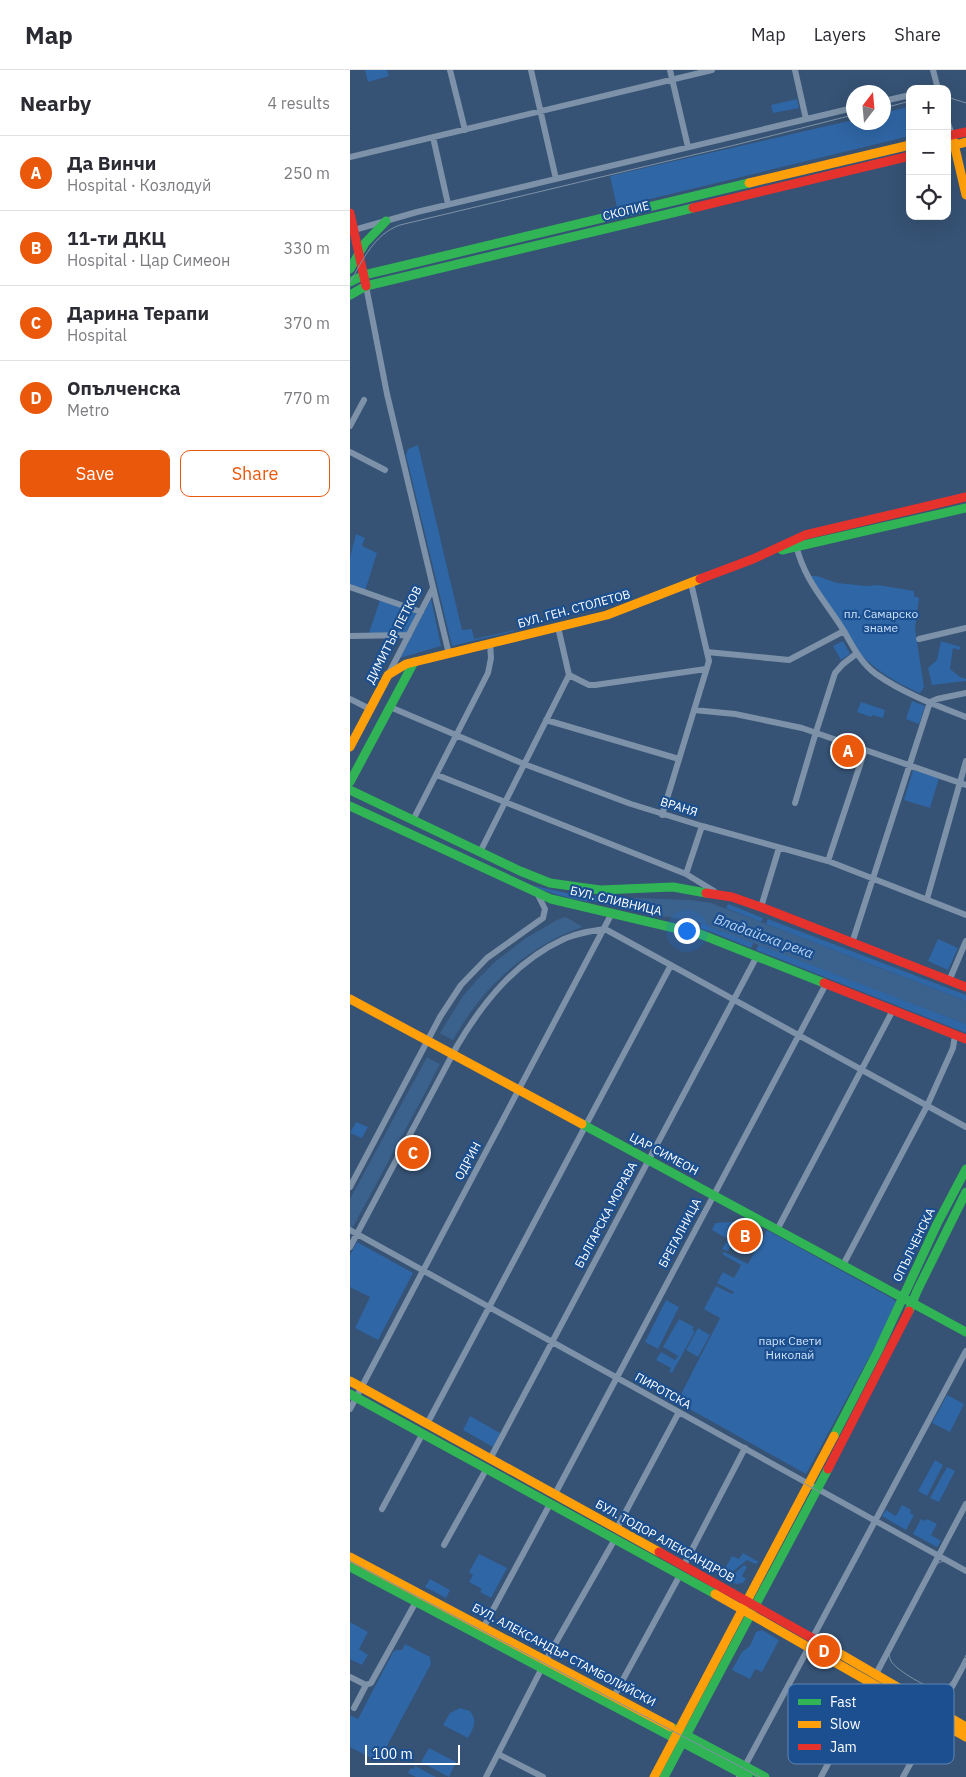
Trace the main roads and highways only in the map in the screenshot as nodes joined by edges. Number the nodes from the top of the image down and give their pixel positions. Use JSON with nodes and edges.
{"nodes":[{"id":1,"x":966,"y":132,"type":"edge"},
{"id":2,"x":951,"y":136,"type":"edge"},
{"id":3,"x":966,"y":142,"type":"edge"},
{"id":4,"x":906,"y":146,"type":"edge"},
{"id":5,"x":951,"y":146,"type":"edge"},
{"id":6,"x":906,"y":157,"type":"edge"},
{"id":7,"x":966,"y":195,"type":"edge"},
{"id":8,"x":350,"y":212,"type":"edge"},
{"id":9,"x":386,"y":221,"type":"road end"},
{"id":10,"x":360,"y":253,"type":"junction"},
{"id":11,"x":350,"y":269,"type":"edge"},
{"id":12,"x":359,"y":276,"type":"edge"},
{"id":13,"x":366,"y":286,"type":"junction"},
{"id":14,"x":350,"y":291,"type":"edge"},
{"id":15,"x":350,"y":295,"type":"edge"},
{"id":16,"x":966,"y":497,"type":"edge"},
{"id":17,"x":966,"y":508,"type":"edge"},
{"id":18,"x":796,"y":543,"type":"junction"},
{"id":19,"x":414,"y":662,"type":"junction"},
{"id":20,"x":388,"y":675,"type":"joint"},
{"id":21,"x":350,"y":748,"type":"edge"},
{"id":22,"x":350,"y":782,"type":"edge"},
{"id":23,"x":350,"y":790,"type":"edge"},
{"id":24,"x":350,"y":806,"type":"edge"},
{"id":25,"x":966,"y":987,"type":"edge"},
{"id":26,"x":351,"y":1002,"type":"edge"},
{"id":27,"x":966,"y":1039,"type":"edge"},
{"id":28,"x":966,"y":1169,"type":"edge"},
{"id":29,"x":966,"y":1192,"type":"edge"},
{"id":30,"x":903,"y":1298,"type":"junction"},
{"id":31,"x":912,"y":1303,"type":"junction"},
{"id":32,"x":966,"y":1332,"type":"edge"},
{"id":33,"x":350,"y":1381,"type":"edge"},
{"id":34,"x":353,"y":1395,"type":"edge"},
{"id":35,"x":350,"y":1556,"type":"edge"},
{"id":36,"x":350,"y":1567,"type":"edge"},
{"id":37,"x":418,"y":1598,"type":"junction"},
{"id":38,"x":746,"y":1600,"type":"junction"},
{"id":39,"x":756,"y":1605,"type":"junction"},
{"id":40,"x":742,"y":1609,"type":"junction"},
{"id":41,"x":751,"y":1614,"type":"junction"},
{"id":42,"x":545,"y":1665,"type":"junction"},
{"id":43,"x":873,"y":1684,"type":"edge"},
{"id":44,"x":891,"y":1684,"type":"edge"},
{"id":45,"x":954,"y":1722,"type":"edge"},
{"id":46,"x":966,"y":1727,"type":"edge"},
{"id":47,"x":954,"y":1728,"type":"edge"},
{"id":48,"x":676,"y":1734,"type":"junction"},
{"id":49,"x":966,"y":1737,"type":"edge"},
{"id":50,"x":685,"y":1739,"type":"junction"},
{"id":51,"x":743,"y":1773,"type":"edge"},
{"id":52,"x":654,"y":1777,"type":"edge"},
{"id":53,"x":664,"y":1777,"type":"edge"},
{"id":54,"x":765,"y":1777,"type":"edge"}],
"edges":[{"from":1,"to":2,"type":"main road"},
{"from":3,"to":5,"type":"main road"},
{"from":4,"to":12,"type":"main road","name":"СКОПИЕ"},
{"from":5,"to":7,"type":"main road"},
{"from":6,"to":13,"type":"main road","name":"СКОПИЕ"},
{"from":8,"to":10,"type":"main road"},
{"from":9,"to":10,"type":"main road"},
{"from":10,"to":11,"type":"main road"},
{"from":10,"to":12,"type":"main road"},
{"from":12,"to":13,"type":"main road"},
{"from":12,"to":14,"type":"main road"},
{"from":13,"to":15,"type":"main road","name":"СКОПИЕ"},
{"from":16,"to":18,"type":"main road","name":"БУЛ. ГЕН. СТОЛЕТОВ"},
{"from":17,"to":18,"type":"main road","name":"БУЛ. ГЕН. СТОЛЕТОВ"},
{"from":18,"to":19,"type":"main road","name":"БУЛ. ГЕН. СТОЛЕТОВ"},
{"from":19,"to":20,"type":"main road","name":"БУЛ. ГЕН. СТОЛЕТОВ"},
{"from":19,"to":22,"type":"main road"},
{"from":20,"to":21,"type":"main road","name":"ДИМИТЪР ПЕТКОВ"},
{"from":23,"to":25,"type":"main road","name":"БУЛ. СЛИВНИЦА"},
{"from":24,"to":27,"type":"main road","name":"БУЛ. СЛИВНИЦА"},
{"from":26,"to":30,"type":"main road","name":"ЦАР СИМЕОН"},
{"from":28,"to":30,"type":"main road","name":"ОПЪЛЧЕНСКА"},
{"from":29,"to":31,"type":"main road","name":"ОПЪЛЧЕНСКА"},
{"from":30,"to":31,"type":"main road","name":"ЦАР СИМЕОН"},
{"from":30,"to":38,"type":"main road","name":"ОПЪЛЧЕНСКА"},
{"from":31,"to":32,"type":"main road","name":"ЦАР СИМЕОН"},
{"from":31,"to":39,"type":"main road","name":"ОПЪЛЧЕНСКА"},
{"from":33,"to":38,"type":"main road","name":"БУЛ. ТОДОР АЛЕКСАНДРОВ"},
{"from":34,"to":40,"type":"main road","name":"БУЛ. ТОДОР АЛЕКСАНДРОВ"},
{"from":35,"to":37,"type":"main road","name":"БУЛ. АЛЕКСАНДЪР СТАМБОЛИЙСКИ"},
{"from":36,"to":37,"type":"main road","name":"БУЛ. АЛЕКСАНДЪР СТАМБОЛИЙСКИ"},
{"from":37,"to":42,"type":"main road","name":"БУЛ. АЛЕКСАНДЪР СТАМБОЛИЙСКИ"},
{"from":38,"to":39,"type":"main road","name":"БУЛ. ТОДОР АЛЕКСАНДРОВ"},
{"from":38,"to":40,"type":"main road","name":"ОПЪЛЧЕНСКА"},
{"from":39,"to":41,"type":"main road","name":"ОПЪЛЧЕНСКА"},
{"from":39,"to":44,"type":"main road","name":"БУЛ. ТОДОР АЛЕКСАНДРОВ"},
{"from":40,"to":41,"type":"main road","name":"БУЛ. ТОДОР АЛЕКСАНДРОВ"},
{"from":40,"to":48,"type":"main road","name":"ОПЪЛЧЕНСКА"},
{"from":41,"to":43,"type":"main road","name":"БУЛ. ТОДОР АЛЕКСАНДРОВ"},
{"from":41,"to":50,"type":"main road","name":"ОПЪЛЧЕНСКА"},
{"from":42,"to":48,"type":"main road","name":"БУЛ. АЛЕКСАНДЪР СТАМБОЛИЙСКИ"},
{"from":42,"to":48,"type":"main road","name":"БУЛ. АЛЕКСАНДЪР СТАМБОЛИЙСКИ"},
{"from":45,"to":46,"type":"main road","name":"БУЛ. ТОДОР АЛЕКСАНДРОВ"},
{"from":47,"to":49,"type":"main road","name":"БУЛ. ТОДОР АЛЕКСАНДРОВ"},
{"from":48,"to":50,"type":"main road","name":"БУЛ. АЛЕКСАНДЪР СТАМБОЛИЙСКИ"},
{"from":48,"to":52,"type":"main road","name":"ОПЪЛЧЕНСКА"},
{"from":50,"to":51,"type":"main road","name":"БУЛ. АЛЕКСАНДЪР СТАМБОЛИЙСКИ"},
{"from":50,"to":53,"type":"main road","name":"ОПЪЛЧЕНСКА"},
{"from":51,"to":54,"type":"main road","name":"БУЛ. АЛЕКСАНДЪР СТАМБОЛИЙСКИ"}]}
